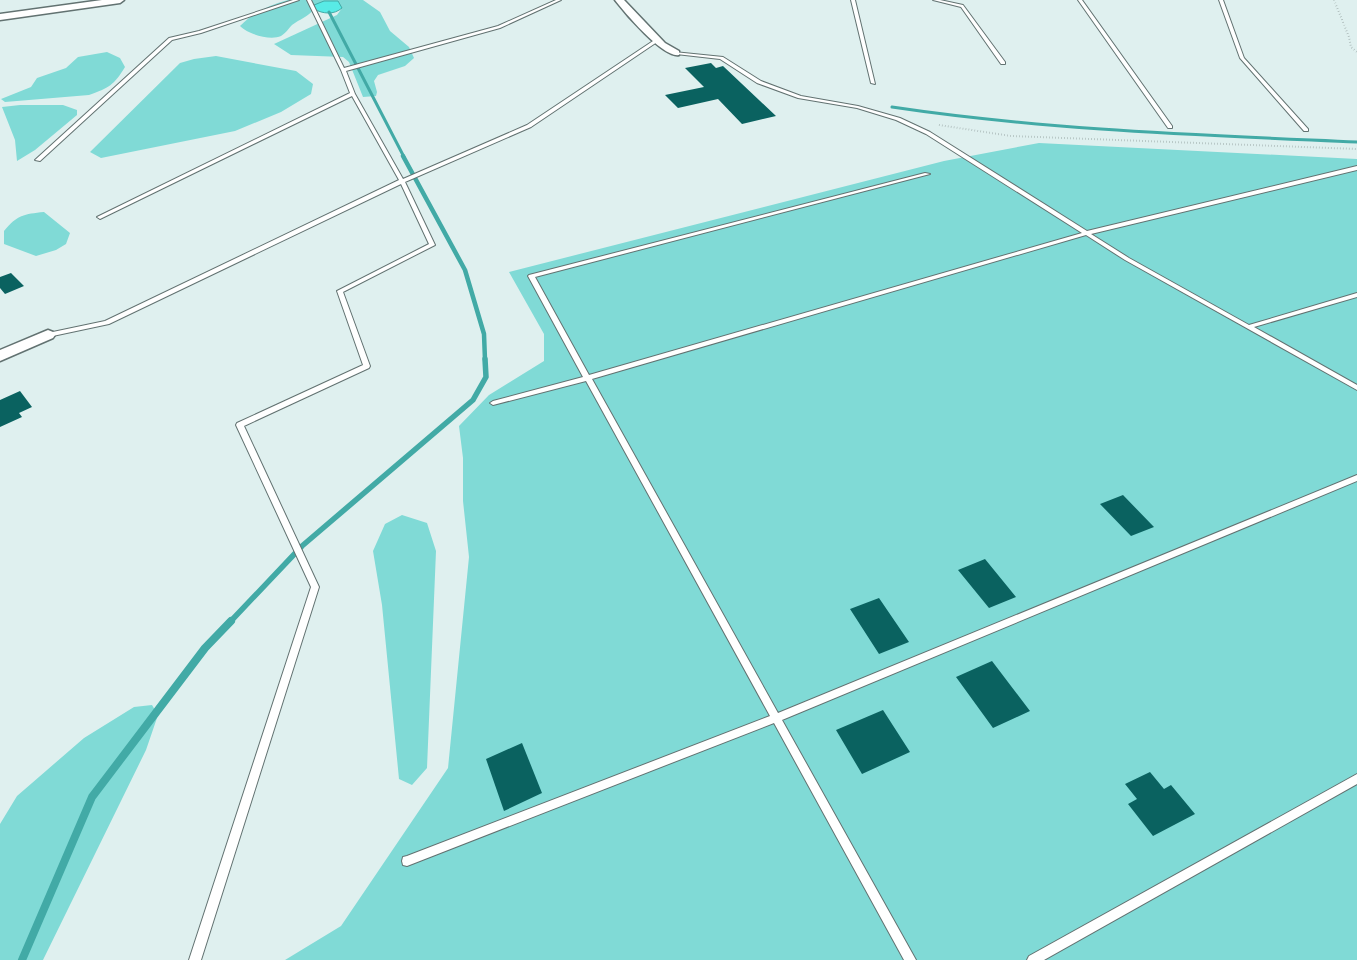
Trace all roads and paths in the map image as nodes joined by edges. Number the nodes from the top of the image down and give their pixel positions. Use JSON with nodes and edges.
{"nodes":[{"id":1,"x":120,"y":0,"type":"edge"},
{"id":2,"x":297,"y":0,"type":"edge"},
{"id":3,"x":309,"y":0,"type":"edge"},
{"id":4,"x":559,"y":0,"type":"edge"},
{"id":5,"x":619,"y":0,"type":"edge"},
{"id":6,"x":853,"y":0,"type":"edge"},
{"id":7,"x":935,"y":0,"type":"edge"},
{"id":8,"x":1080,"y":0,"type":"edge"},
{"id":9,"x":1221,"y":0,"type":"edge"},
{"id":10,"x":1334,"y":0,"type":"edge"},
{"id":11,"x":0,"y":16,"type":"edge"},
{"id":12,"x":658,"y":40,"type":"junction"},
{"id":13,"x":1357,"y":52,"type":"edge"},
{"id":14,"x":676,"y":53,"type":"joint"},
{"id":15,"x":1003,"y":63,"type":"dead end"},
{"id":16,"x":343,"y":70,"type":"junction"},
{"id":17,"x":873,"y":83,"type":"dead end"},
{"id":18,"x":353,"y":94,"type":"junction"},
{"id":19,"x":936,"y":125,"type":"dead end"},
{"id":20,"x":1170,"y":127,"type":"dead end"},
{"id":21,"x":1306,"y":130,"type":"dead end"},
{"id":22,"x":1357,"y":149,"type":"edge"},
{"id":23,"x":38,"y":160,"type":"dead end"},
{"id":24,"x":1357,"y":168,"type":"edge"},
{"id":25,"x":926,"y":174,"type":"dead end"},
{"id":26,"x":402,"y":181,"type":"junction"},
{"id":27,"x":100,"y":216,"type":"dead end"},
{"id":28,"x":1087,"y":233,"type":"junction"},
{"id":29,"x":1357,"y":295,"type":"edge"},
{"id":30,"x":1248,"y":327,"type":"junction"},
{"id":31,"x":48,"y":335,"type":"joint"},
{"id":32,"x":0,"y":356,"type":"edge"},
{"id":33,"x":588,"y":378,"type":"junction"},
{"id":34,"x":1357,"y":388,"type":"edge"},
{"id":35,"x":492,"y":403,"type":"dead end"},
{"id":36,"x":1357,"y":478,"type":"edge"},
{"id":37,"x":776,"y":718,"type":"junction"},
{"id":38,"x":1357,"y":779,"type":"edge"},
{"id":39,"x":407,"y":861,"type":"dead end"},
{"id":40,"x":195,"y":960,"type":"edge"},
{"id":41,"x":910,"y":960,"type":"edge"},
{"id":42,"x":1034,"y":960,"type":"edge"}],
"edges":[{"from":1,"to":11,"type":"street"},
{"from":2,"to":23,"type":"lane"},
{"from":3,"to":16,"type":"lane"},
{"from":4,"to":16,"type":"lane"},
{"from":5,"to":12,"type":"street"},
{"from":6,"to":17,"type":"lane"},
{"from":7,"to":15,"type":"lane"},
{"from":8,"to":20,"type":"lane"},
{"from":9,"to":21,"type":"lane"},
{"from":10,"to":13,"type":"path"},
{"from":12,"to":14,"type":"street"},
{"from":12,"to":26,"type":"lane"},
{"from":14,"to":28,"type":"lane"},
{"from":16,"to":18,"type":"lane"},
{"from":18,"to":26,"type":"lane"},
{"from":18,"to":27,"type":"lane"},
{"from":19,"to":22,"type":"path"},
{"from":24,"to":28,"type":"lane"},
{"from":25,"to":33,"type":"lane"},
{"from":26,"to":31,"type":"lane"},
{"from":26,"to":40,"type":"lane"},
{"from":28,"to":30,"type":"lane"},
{"from":28,"to":33,"type":"lane"},
{"from":29,"to":30,"type":"lane"},
{"from":30,"to":34,"type":"lane"},
{"from":31,"to":32,"type":"street"},
{"from":33,"to":35,"type":"lane"},
{"from":33,"to":37,"type":"lane"},
{"from":36,"to":37,"type":"lane"},
{"from":37,"to":39,"type":"lane"},
{"from":37,"to":41,"type":"lane"},
{"from":38,"to":42,"type":"lane"}]}
